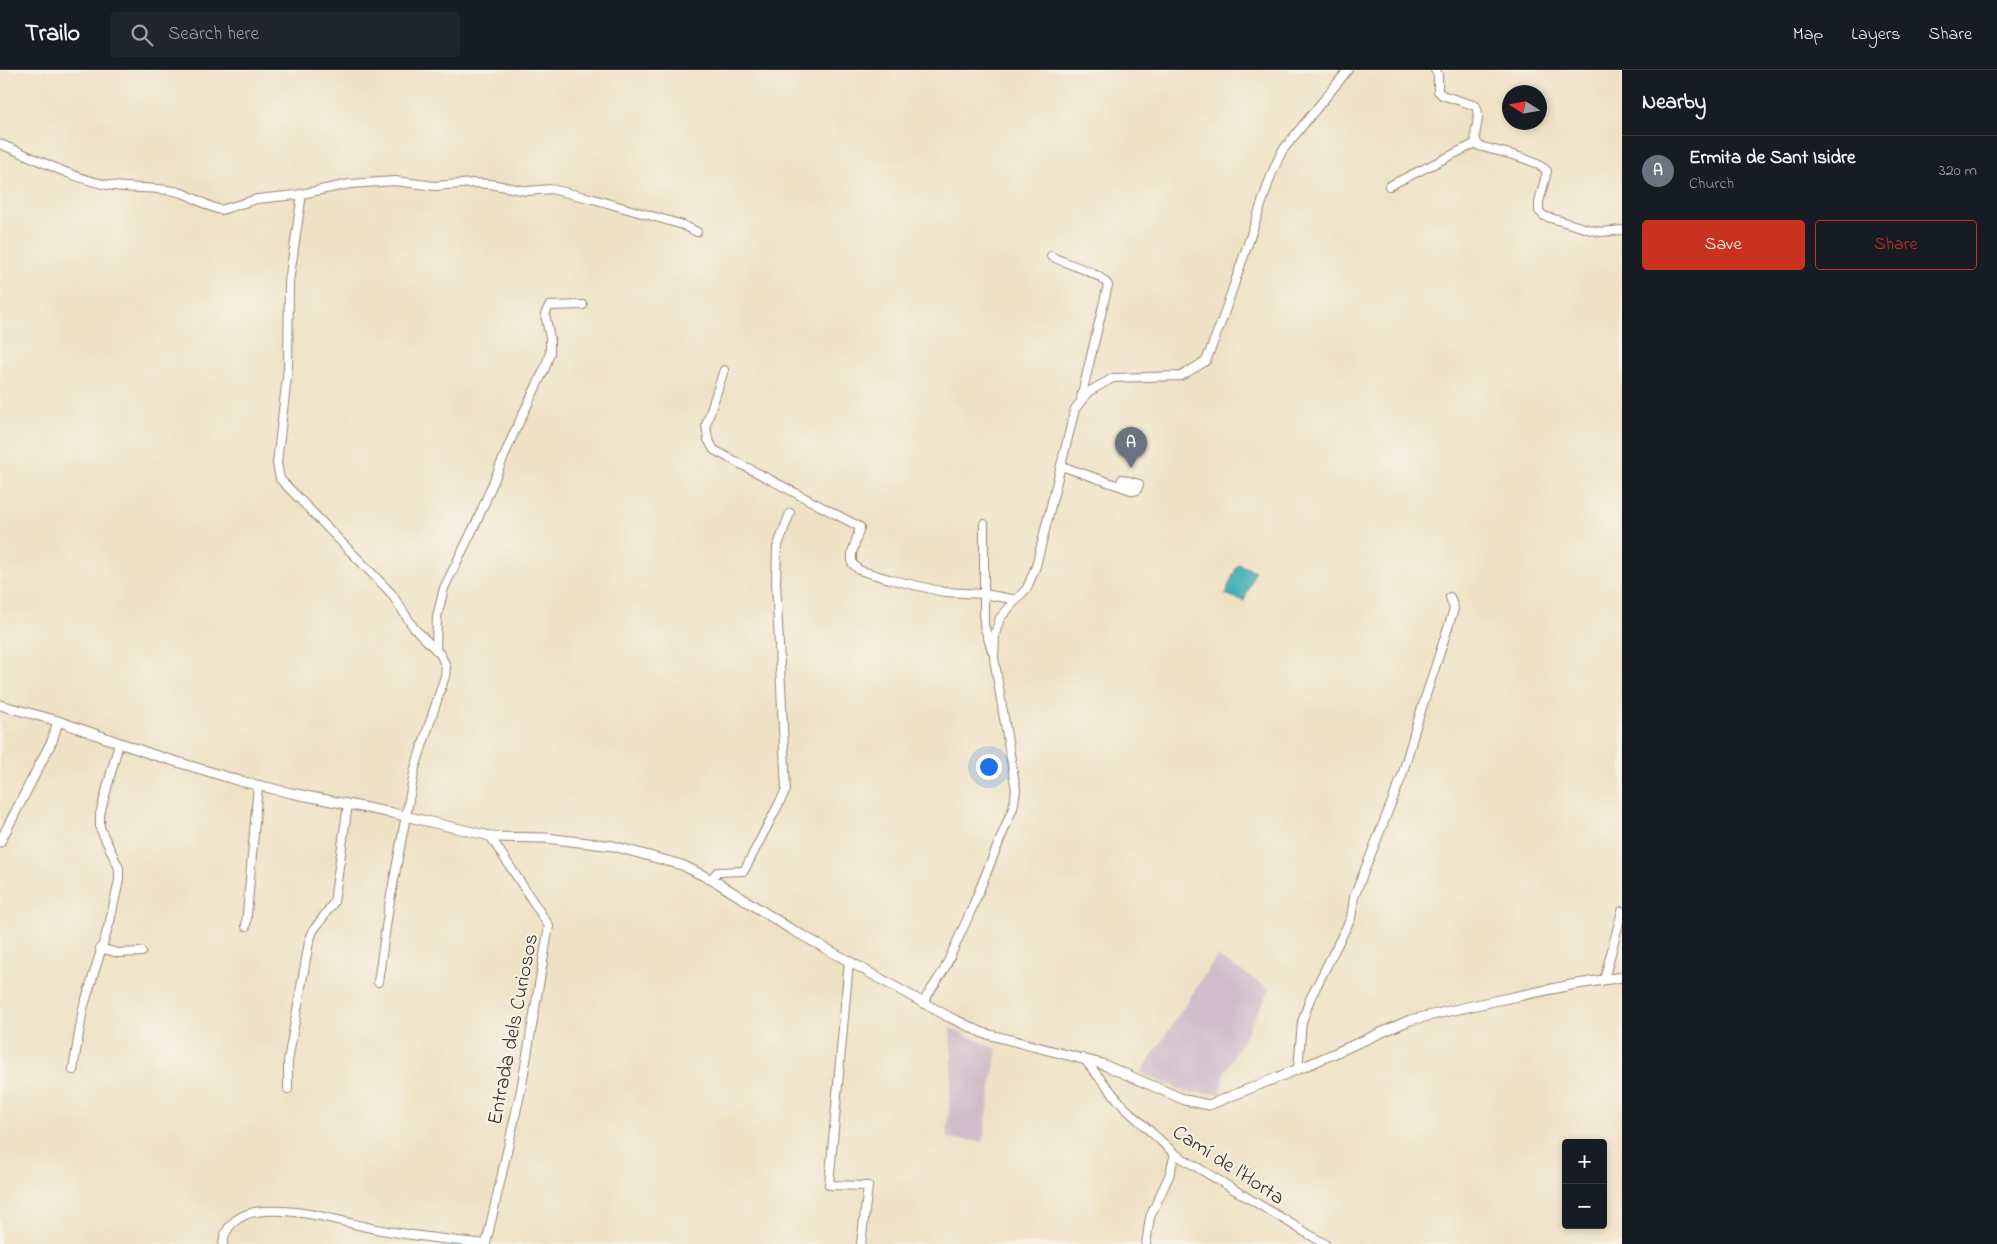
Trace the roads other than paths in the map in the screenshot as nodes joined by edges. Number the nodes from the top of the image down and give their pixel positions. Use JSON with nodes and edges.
{"nodes":[{"id":1,"x":1348,"y":70,"type":"edge"},
{"id":2,"x":1435,"y":70,"type":"edge"},
{"id":3,"x":1476,"y":143,"type":"junction"},
{"id":4,"x":0,"y":144,"type":"edge"},
{"id":5,"x":1389,"y":186,"type":"dead end"},
{"id":6,"x":302,"y":194,"type":"junction"},
{"id":7,"x":1622,"y":230,"type":"edge"},
{"id":8,"x":697,"y":232,"type":"dead end"},
{"id":9,"x":1052,"y":256,"type":"dead end"},
{"id":10,"x":583,"y":305,"type":"dead end"},
{"id":11,"x":724,"y":370,"type":"dead end"},
{"id":12,"x":1080,"y":403,"type":"junction"},
{"id":13,"x":1061,"y":466,"type":"junction"},
{"id":14,"x":1120,"y":486,"type":"dead end"},
{"id":15,"x":790,"y":513,"type":"dead end"},
{"id":16,"x":984,"y":524,"type":"dead end"},
{"id":17,"x":984,"y":594,"type":"junction"},
{"id":18,"x":1450,"y":597,"type":"dead end"},
{"id":19,"x":1017,"y":600,"type":"junction"},
{"id":20,"x":436,"y":650,"type":"junction"},
{"id":21,"x":994,"y":658,"type":"junction"},
{"id":22,"x":0,"y":705,"type":"edge"},
{"id":23,"x":58,"y":722,"type":"junction"},
{"id":24,"x":118,"y":743,"type":"junction"},
{"id":25,"x":258,"y":785,"type":"junction"},
{"id":26,"x":348,"y":804,"type":"junction"},
{"id":27,"x":407,"y":817,"type":"junction"},
{"id":28,"x":490,"y":836,"type":"junction"},
{"id":29,"x":0,"y":842,"type":"edge"},
{"id":30,"x":711,"y":879,"type":"junction"},
{"id":31,"x":1622,"y":910,"type":"edge"},
{"id":32,"x":246,"y":926,"type":"dead end"},
{"id":33,"x":100,"y":948,"type":"junction"},
{"id":34,"x":142,"y":952,"type":"dead end"},
{"id":35,"x":849,"y":961,"type":"junction"},
{"id":36,"x":1622,"y":977,"type":"edge"},
{"id":37,"x":1604,"y":980,"type":"junction"},
{"id":38,"x":378,"y":982,"type":"dead end"},
{"id":39,"x":923,"y":1002,"type":"junction"},
{"id":40,"x":1083,"y":1058,"type":"junction"},
{"id":41,"x":1298,"y":1069,"type":"junction"},
{"id":42,"x":73,"y":1070,"type":"dead end"},
{"id":43,"x":288,"y":1089,"type":"dead end"},
{"id":44,"x":1175,"y":1154,"type":"junction"},
{"id":45,"x":223,"y":1244,"type":"edge"},
{"id":46,"x":486,"y":1244,"type":"edge"},
{"id":47,"x":862,"y":1244,"type":"edge"},
{"id":48,"x":1146,"y":1244,"type":"edge"},
{"id":49,"x":1325,"y":1244,"type":"edge"}],
"edges":[{"from":1,"to":12,"type":"street"},
{"from":2,"to":3,"type":"street"},
{"from":3,"to":5,"type":"street"},
{"from":3,"to":7,"type":"street"},
{"from":4,"to":6,"type":"street"},
{"from":6,"to":8,"type":"street"},
{"from":6,"to":20,"type":"street"},
{"from":9,"to":12,"type":"street"},
{"from":10,"to":20,"type":"street"},
{"from":11,"to":17,"type":"street"},
{"from":12,"to":13,"type":"street"},
{"from":13,"to":14,"type":"street"},
{"from":13,"to":19,"type":"street"},
{"from":15,"to":30,"type":"street"},
{"from":16,"to":17,"type":"street"},
{"from":17,"to":19,"type":"street"},
{"from":17,"to":21,"type":"street"},
{"from":18,"to":41,"type":"street"},
{"from":19,"to":21,"type":"street"},
{"from":20,"to":27,"type":"street"},
{"from":21,"to":39,"type":"street"},
{"from":22,"to":23,"type":"main road"},
{"from":23,"to":24,"type":"main road"},
{"from":23,"to":29,"type":"main road"},
{"from":24,"to":25,"type":"main road"},
{"from":24,"to":33,"type":"street"},
{"from":25,"to":26,"type":"main road"},
{"from":25,"to":32,"type":"street"},
{"from":26,"to":27,"type":"main road"},
{"from":26,"to":43,"type":"street"},
{"from":27,"to":28,"type":"main road"},
{"from":27,"to":38,"type":"street"},
{"from":28,"to":30,"type":"main road"},
{"from":28,"to":46,"type":"street","name":"Entrada dels Curiosos"},
{"from":30,"to":35,"type":"main road"},
{"from":31,"to":37,"type":"street"},
{"from":33,"to":34,"type":"street"},
{"from":33,"to":42,"type":"street"},
{"from":35,"to":39,"type":"main road"},
{"from":35,"to":47,"type":"street"},
{"from":36,"to":37,"type":"main road"},
{"from":37,"to":41,"type":"main road"},
{"from":39,"to":40,"type":"main road"},
{"from":40,"to":41,"type":"main road"},
{"from":40,"to":44,"type":"street","name":"Camí de l'Horta"},
{"from":44,"to":48,"type":"street"},
{"from":44,"to":49,"type":"street","name":"Camí de l'Horta"},
{"from":45,"to":46,"type":"street"}]}
